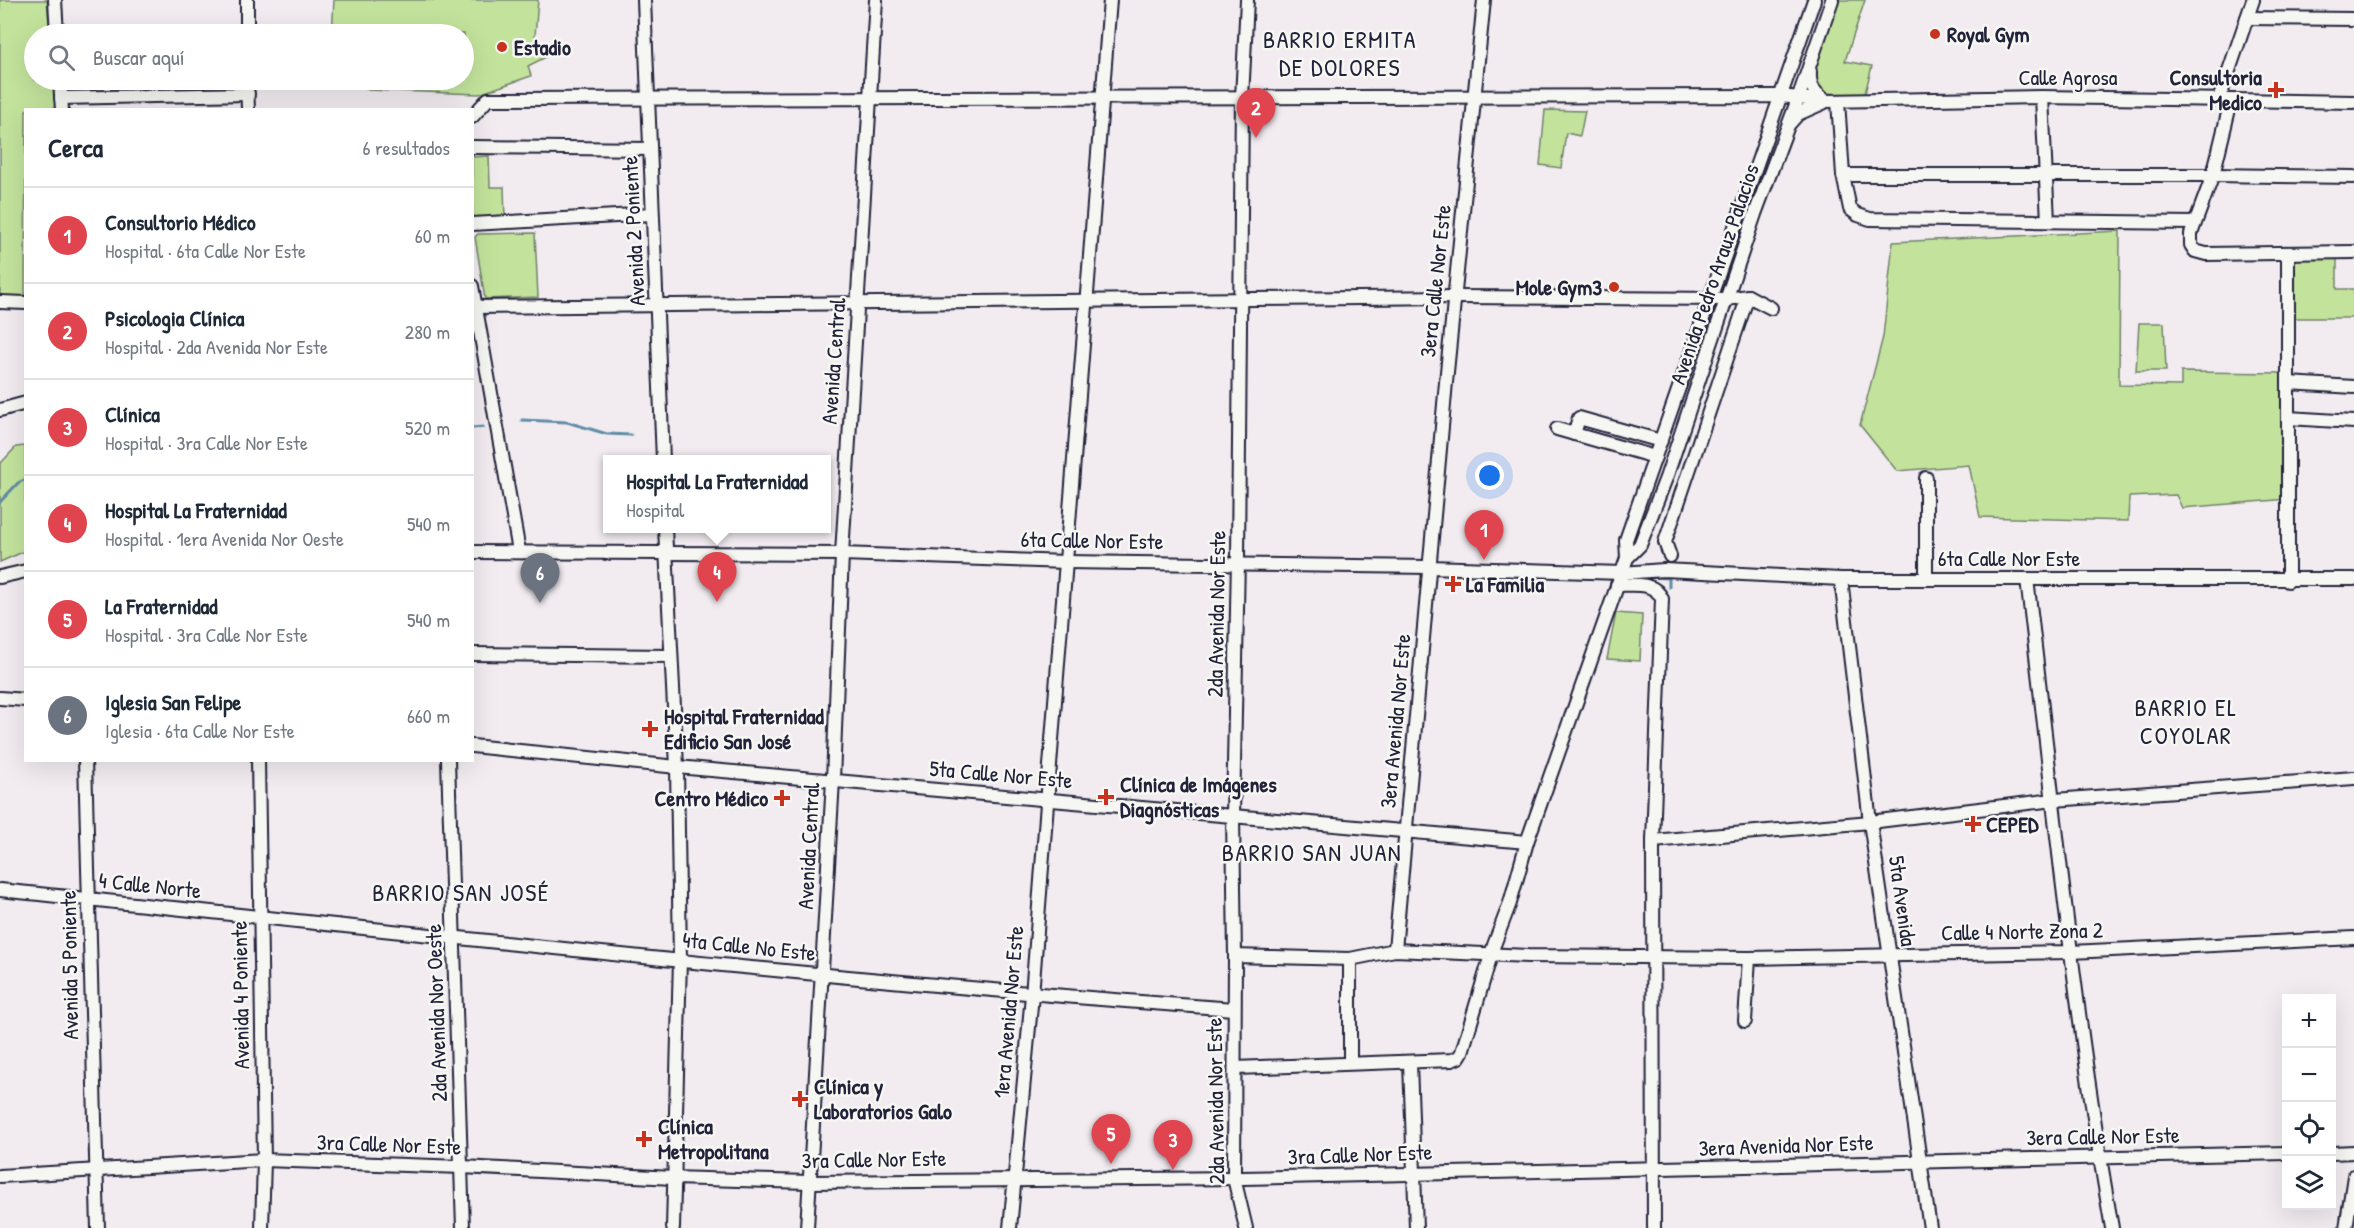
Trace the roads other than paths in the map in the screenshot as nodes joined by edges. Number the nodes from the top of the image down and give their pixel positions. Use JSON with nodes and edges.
{"nodes":[{"id":1,"x":55,"y":0,"type":"edge"},
{"id":2,"x":247,"y":0,"type":"edge"},
{"id":3,"x":644,"y":0,"type":"edge"},
{"id":4,"x":876,"y":0,"type":"edge"},
{"id":5,"x":1110,"y":0,"type":"edge"},
{"id":6,"x":1247,"y":0,"type":"edge"},
{"id":7,"x":1484,"y":0,"type":"edge"},
{"id":8,"x":1814,"y":0,"type":"edge"},
{"id":9,"x":1832,"y":0,"type":"edge"},
{"id":10,"x":2253,"y":0,"type":"edge"},
{"id":11,"x":2247,"y":18,"type":"junction"},
{"id":12,"x":2354,"y":19,"type":"edge"},
{"id":13,"x":56,"y":24,"type":"edge"},
{"id":14,"x":247,"y":24,"type":"edge"},
{"id":15,"x":1810,"y":65,"type":"junction"},
{"id":16,"x":248,"y":90,"type":"edge"},
{"id":17,"x":248,"y":94,"type":"junction"},
{"id":18,"x":1781,"y":96,"type":"junction"},
{"id":19,"x":1474,"y":97,"type":"junction"},
{"id":20,"x":1103,"y":98,"type":"junction"},
{"id":21,"x":1242,"y":98,"type":"junction"},
{"id":22,"x":2042,"y":98,"type":"junction"},
{"id":23,"x":648,"y":99,"type":"junction"},
{"id":24,"x":871,"y":99,"type":"junction"},
{"id":25,"x":1798,"y":99,"type":"junction"},
{"id":26,"x":1832,"y":101,"type":"junction"},
{"id":27,"x":2225,"y":101,"type":"junction"},
{"id":28,"x":2354,"y":102,"type":"edge"},
{"id":29,"x":61,"y":104,"type":"edge"},
{"id":30,"x":248,"y":108,"type":"edge"},
{"id":31,"x":474,"y":115,"type":"edge"},
{"id":32,"x":1789,"y":124,"type":"junction"},
{"id":33,"x":474,"y":147,"type":"edge"},
{"id":34,"x":650,"y":149,"type":"junction"},
{"id":35,"x":1843,"y":175,"type":"junction"},
{"id":36,"x":2213,"y":175,"type":"junction"},
{"id":37,"x":2046,"y":176,"type":"junction"},
{"id":38,"x":2354,"y":177,"type":"edge"},
{"id":39,"x":1741,"y":208,"type":"junction"},
{"id":40,"x":652,"y":214,"type":"junction"},
{"id":41,"x":1755,"y":214,"type":"junction"},
{"id":42,"x":2048,"y":221,"type":"junction"},
{"id":43,"x":2193,"y":223,"type":"junction"},
{"id":44,"x":474,"y":224,"type":"edge"},
{"id":45,"x":2354,"y":252,"type":"edge"},
{"id":46,"x":2288,"y":254,"type":"junction"},
{"id":47,"x":1748,"y":296,"type":"junction"},
{"id":48,"x":1455,"y":297,"type":"junction"},
{"id":49,"x":1708,"y":298,"type":"junction"},
{"id":50,"x":1241,"y":299,"type":"junction"},
{"id":51,"x":1727,"y":299,"type":"junction"},
{"id":52,"x":1086,"y":301,"type":"junction"},
{"id":53,"x":0,"y":302,"type":"edge"},
{"id":54,"x":24,"y":303,"type":"edge"},
{"id":55,"x":858,"y":303,"type":"junction"},
{"id":56,"x":658,"y":305,"type":"junction"},
{"id":57,"x":475,"y":308,"type":"edge"},
{"id":58,"x":1772,"y":308,"type":"dead end"},
{"id":59,"x":2288,"y":383,"type":"junction"},
{"id":60,"x":2354,"y":387,"type":"edge"},
{"id":61,"x":1677,"y":394,"type":"junction"},
{"id":62,"x":1692,"y":401,"type":"junction"},
{"id":63,"x":24,"y":404,"type":"edge"},
{"id":64,"x":0,"y":410,"type":"edge"},
{"id":65,"x":2288,"y":418,"type":"junction"},
{"id":66,"x":2354,"y":422,"type":"edge"},
{"id":67,"x":1557,"y":429,"type":"dead end"},
{"id":68,"x":1574,"y":434,"type":"junction"},
{"id":69,"x":1661,"y":441,"type":"junction"},
{"id":70,"x":663,"y":455,"type":"edge"},
{"id":71,"x":1655,"y":457,"type":"junction"},
{"id":72,"x":1651,"y":471,"type":"junction"},
{"id":73,"x":1666,"y":477,"type":"junction"},
{"id":74,"x":1926,"y":478,"type":"dead end"},
{"id":75,"x":665,"y":533,"type":"edge"},
{"id":76,"x":519,"y":551,"type":"junction"},
{"id":77,"x":666,"y":551,"type":"junction"},
{"id":78,"x":474,"y":552,"type":"edge"},
{"id":79,"x":842,"y":554,"type":"junction"},
{"id":80,"x":1670,"y":556,"type":"dead end"},
{"id":81,"x":1627,"y":558,"type":"junction"},
{"id":82,"x":1066,"y":562,"type":"junction"},
{"id":83,"x":1238,"y":563,"type":"junction"},
{"id":84,"x":1429,"y":567,"type":"junction"},
{"id":85,"x":1664,"y":570,"type":"junction"},
{"id":86,"x":24,"y":572,"type":"edge"},
{"id":87,"x":0,"y":578,"type":"edge"},
{"id":88,"x":1926,"y":578,"type":"junction"},
{"id":89,"x":1619,"y":579,"type":"junction"},
{"id":90,"x":1841,"y":579,"type":"junction"},
{"id":91,"x":2027,"y":579,"type":"junction"},
{"id":92,"x":2354,"y":579,"type":"edge"},
{"id":93,"x":2288,"y":580,"type":"junction"},
{"id":94,"x":474,"y":654,"type":"edge"},
{"id":95,"x":671,"y":656,"type":"junction"},
{"id":96,"x":0,"y":698,"type":"edge"},
{"id":97,"x":24,"y":700,"type":"edge"},
{"id":98,"x":474,"y":746,"type":"edge"},
{"id":99,"x":85,"y":762,"type":"edge"},
{"id":100,"x":258,"y":762,"type":"edge"},
{"id":101,"x":448,"y":762,"type":"edge"},
{"id":102,"x":677,"y":767,"type":"junction"},
{"id":103,"x":2354,"y":778,"type":"edge"},
{"id":104,"x":833,"y":780,"type":"junction"},
{"id":105,"x":1047,"y":800,"type":"junction"},
{"id":106,"x":2054,"y":800,"type":"junction"},
{"id":107,"x":1233,"y":816,"type":"junction"},
{"id":108,"x":1870,"y":822,"type":"junction"},
{"id":109,"x":1407,"y":832,"type":"junction"},
{"id":110,"x":1653,"y":841,"type":"junction"},
{"id":111,"x":1527,"y":842,"type":"junction"},
{"id":112,"x":0,"y":890,"type":"edge"},
{"id":113,"x":89,"y":899,"type":"junction"},
{"id":114,"x":260,"y":917,"type":"junction"},
{"id":115,"x":2354,"y":938,"type":"edge"},
{"id":116,"x":454,"y":939,"type":"junction"},
{"id":117,"x":1395,"y":950,"type":"junction"},
{"id":118,"x":2071,"y":952,"type":"junction"},
{"id":119,"x":1492,"y":954,"type":"junction"},
{"id":120,"x":1890,"y":954,"type":"junction"},
{"id":121,"x":1235,"y":956,"type":"junction"},
{"id":122,"x":1654,"y":957,"type":"junction"},
{"id":123,"x":1749,"y":958,"type":"junction"},
{"id":124,"x":680,"y":959,"type":"junction"},
{"id":125,"x":1350,"y":959,"type":"junction"},
{"id":126,"x":821,"y":975,"type":"junction"},
{"id":127,"x":1032,"y":995,"type":"junction"},
{"id":128,"x":1234,"y":1009,"type":"junction"},
{"id":129,"x":1745,"y":1021,"type":"dead end"},
{"id":130,"x":1350,"y":1062,"type":"junction"},
{"id":131,"x":1410,"y":1063,"type":"junction"},
{"id":132,"x":1235,"y":1068,"type":"junction"},
{"id":133,"x":2354,"y":1152,"type":"edge"},
{"id":134,"x":2336,"y":1153,"type":"edge"},
{"id":135,"x":2282,"y":1154,"type":"edge"},
{"id":136,"x":2100,"y":1157,"type":"junction"},
{"id":137,"x":264,"y":1160,"type":"junction"},
{"id":138,"x":1920,"y":1162,"type":"junction"},
{"id":139,"x":462,"y":1167,"type":"junction"},
{"id":140,"x":95,"y":1169,"type":"junction"},
{"id":141,"x":1654,"y":1169,"type":"junction"},
{"id":142,"x":1414,"y":1173,"type":"junction"},
{"id":143,"x":0,"y":1176,"type":"edge"},
{"id":144,"x":2354,"y":1176,"type":"edge"},
{"id":145,"x":673,"y":1178,"type":"junction"},
{"id":146,"x":1014,"y":1178,"type":"junction"},
{"id":147,"x":1234,"y":1178,"type":"junction"},
{"id":148,"x":808,"y":1182,"type":"junction"},
{"id":149,"x":98,"y":1228,"type":"edge"},
{"id":150,"x":262,"y":1228,"type":"edge"},
{"id":151,"x":464,"y":1228,"type":"edge"},
{"id":152,"x":673,"y":1228,"type":"edge"},
{"id":153,"x":807,"y":1228,"type":"edge"},
{"id":154,"x":1010,"y":1228,"type":"edge"},
{"id":155,"x":1246,"y":1228,"type":"edge"},
{"id":156,"x":1416,"y":1228,"type":"edge"},
{"id":157,"x":1654,"y":1228,"type":"edge"},
{"id":158,"x":1930,"y":1228,"type":"edge"},
{"id":159,"x":2112,"y":1228,"type":"edge"},
{"id":160,"x":2346,"y":1228,"type":"edge"}],
"edges":[{"from":1,"to":13,"type":"street"},
{"from":2,"to":14,"type":"street"},
{"from":3,"to":23,"type":"street","name":"Avenida 2 Poniente"},
{"from":4,"to":24,"type":"street","name":"Avenida Central"},
{"from":5,"to":20,"type":"street"},
{"from":6,"to":21,"type":"street","name":"2da Avenida Nor Este"},
{"from":7,"to":19,"type":"street","name":"3era Calle Nor Este"},
{"from":8,"to":18,"type":"street","name":"Avenida Pedro Arauz Palacios"},
{"from":9,"to":15,"type":"street","name":"Avenida Pedro Arauz Palacios"},
{"from":10,"to":11,"type":"street"},
{"from":11,"to":12,"type":"street"},
{"from":11,"to":27,"type":"street"},
{"from":15,"to":25,"type":"street","name":"Avenida Pedro Arauz Palacios"},
{"from":15,"to":26,"type":"street"},
{"from":16,"to":17,"type":"street"},
{"from":17,"to":29,"type":"street"},
{"from":17,"to":30,"type":"street"},
{"from":18,"to":19,"type":"street","name":"Calle Agrosa"},
{"from":18,"to":25,"type":"street","name":"Calle Agrosa"},
{"from":18,"to":39,"type":"street","name":"Avenida Pedro Arauz Palacios"},
{"from":19,"to":21,"type":"street","name":"Calle Agrosa"},
{"from":19,"to":48,"type":"street","name":"3era Calle Nor Este"},
{"from":20,"to":21,"type":"street","name":"Calle Agrosa"},
{"from":20,"to":24,"type":"street","name":"Calle Agrosa"},
{"from":20,"to":52,"type":"street"},
{"from":21,"to":50,"type":"street","name":"2da Avenida Nor Este"},
{"from":22,"to":26,"type":"street","name":"Calle Agrosa"},
{"from":22,"to":27,"type":"street","name":"Calle Agrosa"},
{"from":22,"to":37,"type":"street"},
{"from":23,"to":24,"type":"street","name":"Calle Agrosa"},
{"from":23,"to":31,"type":"street","name":"Calle Agrosa"},
{"from":23,"to":34,"type":"street","name":"Avenida 2 Poniente"},
{"from":24,"to":55,"type":"street","name":"Avenida Central"},
{"from":25,"to":26,"type":"street","name":"Calle Agrosa"},
{"from":25,"to":32,"type":"street","name":"Avenida Pedro Arauz Palacios"},
{"from":26,"to":32,"type":"street"},
{"from":26,"to":35,"type":"street"},
{"from":27,"to":28,"type":"street","name":"Calle Agrosa"},
{"from":27,"to":36,"type":"street"},
{"from":32,"to":41,"type":"street","name":"Avenida Pedro Arauz Palacios"},
{"from":33,"to":34,"type":"street"},
{"from":34,"to":40,"type":"street","name":"Avenida 2 Poniente"},
{"from":35,"to":37,"type":"street"},
{"from":35,"to":42,"type":"street"},
{"from":36,"to":37,"type":"street"},
{"from":36,"to":38,"type":"street"},
{"from":36,"to":43,"type":"street"},
{"from":37,"to":42,"type":"street"},
{"from":39,"to":41,"type":"street"},
{"from":39,"to":49,"type":"street","name":"Avenida Pedro Arauz Palacios"},
{"from":40,"to":44,"type":"street"},
{"from":40,"to":56,"type":"street","name":"Avenida 2 Poniente"},
{"from":41,"to":51,"type":"street","name":"Avenida Pedro Arauz Palacios"},
{"from":42,"to":43,"type":"street"},
{"from":43,"to":46,"type":"street"},
{"from":45,"to":46,"type":"street"},
{"from":46,"to":59,"type":"street"},
{"from":47,"to":51,"type":"street"},
{"from":47,"to":58,"type":"street"},
{"from":47,"to":80,"type":"street"},
{"from":48,"to":49,"type":"street"},
{"from":48,"to":50,"type":"street"},
{"from":48,"to":84,"type":"street","name":"3era Calle Nor Este"},
{"from":49,"to":51,"type":"street"},
{"from":49,"to":61,"type":"street","name":"Avenida Pedro Arauz Palacios"},
{"from":50,"to":52,"type":"street"},
{"from":50,"to":83,"type":"street","name":"2da Avenida Nor Este"},
{"from":51,"to":62,"type":"street","name":"Avenida Pedro Arauz Palacios"},
{"from":52,"to":55,"type":"street"},
{"from":52,"to":82,"type":"street"},
{"from":53,"to":54,"type":"street"},
{"from":55,"to":56,"type":"street"},
{"from":55,"to":79,"type":"street","name":"Avenida Central"},
{"from":56,"to":57,"type":"street"},
{"from":56,"to":70,"type":"street","name":"Avenida 2 Poniente"},
{"from":57,"to":76,"type":"street"},
{"from":59,"to":60,"type":"street"},
{"from":59,"to":65,"type":"street"},
{"from":61,"to":62,"type":"street"},
{"from":61,"to":69,"type":"street","name":"Avenida Pedro Arauz Palacios"},
{"from":62,"to":73,"type":"street","name":"Avenida Pedro Arauz Palacios"},
{"from":63,"to":64,"type":"street"},
{"from":65,"to":66,"type":"street"},
{"from":65,"to":93,"type":"street"},
{"from":67,"to":68,"type":"street"},
{"from":68,"to":69,"type":"street"},
{"from":68,"to":71,"type":"street"},
{"from":69,"to":71,"type":"street","name":"Avenida Pedro Arauz Palacios"},
{"from":71,"to":72,"type":"street","name":"Avenida Pedro Arauz Palacios"},
{"from":72,"to":73,"type":"street"},
{"from":72,"to":81,"type":"street","name":"Avenida Pedro Arauz Palacios"},
{"from":73,"to":81,"type":"street","name":"Avenida Pedro Arauz Palacios"},
{"from":74,"to":88,"type":"street"},
{"from":75,"to":77,"type":"street"},
{"from":76,"to":77,"type":"street","name":"6ta Calle Nor Este"},
{"from":76,"to":78,"type":"street","name":"6ta Calle Nor Este"},
{"from":77,"to":79,"type":"street","name":"6ta Calle Nor Este"},
{"from":77,"to":95,"type":"street"},
{"from":79,"to":82,"type":"street","name":"6ta Calle Nor Este"},
{"from":79,"to":104,"type":"street","name":"Avenida Central"},
{"from":81,"to":85,"type":"street","name":"6ta Calle Nor Este"},
{"from":81,"to":89,"type":"street","name":"Avenida Pedro Arauz Palacios"},
{"from":82,"to":83,"type":"street","name":"6ta Calle Nor Este"},
{"from":82,"to":105,"type":"street"},
{"from":83,"to":84,"type":"street","name":"6ta Calle Nor Este"},
{"from":83,"to":107,"type":"street","name":"2da Avenida Nor Este"},
{"from":84,"to":89,"type":"street","name":"6ta Calle Nor Este"},
{"from":84,"to":109,"type":"street","name":"3era Avenida Nor Este"},
{"from":85,"to":89,"type":"street","name":"6ta Calle Nor Este"},
{"from":85,"to":90,"type":"street","name":"6ta Calle Nor Este"},
{"from":86,"to":87,"type":"street"},
{"from":88,"to":90,"type":"street","name":"6ta Calle Nor Este"},
{"from":88,"to":91,"type":"street","name":"6ta Calle Nor Este"},
{"from":89,"to":110,"type":"street"},
{"from":89,"to":111,"type":"street","name":"Avenida Pedro Arauz Palacios"},
{"from":90,"to":108,"type":"street","name":"5ta Avenida"},
{"from":91,"to":93,"type":"street","name":"6ta Calle Nor Este"},
{"from":91,"to":106,"type":"street"},
{"from":92,"to":93,"type":"street","name":"6ta Calle Nor Este"},
{"from":94,"to":95,"type":"street"},
{"from":95,"to":102,"type":"street"},
{"from":96,"to":97,"type":"street"},
{"from":98,"to":102,"type":"street","name":"5ta Calle Nor Este"},
{"from":99,"to":113,"type":"street","name":"Avenida 5 Poniente"},
{"from":100,"to":114,"type":"street","name":"Avenida 4 Poniente"},
{"from":101,"to":116,"type":"street","name":"2da Avenida Nor Oeste"},
{"from":102,"to":104,"type":"street","name":"5ta Calle Nor Este"},
{"from":102,"to":124,"type":"street"},
{"from":103,"to":106,"type":"street"},
{"from":104,"to":105,"type":"street","name":"5ta Calle Nor Este"},
{"from":104,"to":126,"type":"street","name":"Avenida Central"},
{"from":105,"to":107,"type":"street","name":"5ta Calle Nor Este"},
{"from":105,"to":127,"type":"street","name":"1era Avenida Nor Este"},
{"from":106,"to":108,"type":"street"},
{"from":106,"to":118,"type":"street"},
{"from":107,"to":109,"type":"street","name":"5ta Calle Nor Este"},
{"from":107,"to":121,"type":"street","name":"2da Avenida Nor Este"},
{"from":108,"to":110,"type":"street"},
{"from":108,"to":120,"type":"street","name":"5ta Avenida"},
{"from":109,"to":111,"type":"street","name":"5ta Calle Nor Este"},
{"from":109,"to":117,"type":"street","name":"3era Avenida Nor Este"},
{"from":110,"to":122,"type":"street"},
{"from":111,"to":119,"type":"street","name":"Avenida Pedro Arauz Palacios"},
{"from":112,"to":113,"type":"street","name":"4 Calle Norte"},
{"from":113,"to":114,"type":"street","name":"4 Calle Norte"},
{"from":113,"to":140,"type":"street","name":"Avenida 5 Poniente"},
{"from":114,"to":116,"type":"street","name":"4ta Calle No Este"},
{"from":114,"to":137,"type":"street","name":"Avenida 4 Poniente"},
{"from":115,"to":118,"type":"street","name":"Calle 4 Norte Zona 2"},
{"from":116,"to":124,"type":"street","name":"4ta Calle No Este"},
{"from":116,"to":139,"type":"street","name":"2da Avenida Nor Oeste"},
{"from":117,"to":119,"type":"street","name":"Calle 4 Norte Zona 2"},
{"from":117,"to":125,"type":"street","name":"Calle 4 Norte Zona 2"},
{"from":118,"to":120,"type":"street","name":"Calle 4 Norte Zona 2"},
{"from":118,"to":136,"type":"street"},
{"from":119,"to":122,"type":"street","name":"Calle 4 Norte Zona 2"},
{"from":119,"to":131,"type":"street","name":"Avenida Pedro Arauz Palacios"},
{"from":120,"to":123,"type":"street","name":"Calle 4 Norte Zona 2"},
{"from":120,"to":138,"type":"street","name":"5ta Avenida"},
{"from":121,"to":125,"type":"street","name":"Calle 4 Norte Zona 2"},
{"from":121,"to":128,"type":"street","name":"2da Avenida Nor Este"},
{"from":122,"to":123,"type":"street","name":"Calle 4 Norte Zona 2"},
{"from":122,"to":141,"type":"street"},
{"from":123,"to":129,"type":"street"},
{"from":124,"to":126,"type":"street","name":"4ta Calle No Este"},
{"from":124,"to":145,"type":"street"},
{"from":125,"to":130,"type":"street"},
{"from":126,"to":127,"type":"street","name":"4ta Calle No Este"},
{"from":126,"to":148,"type":"street","name":"Avenida Central"},
{"from":127,"to":128,"type":"street","name":"4ta Calle No Este"},
{"from":127,"to":146,"type":"street","name":"1era Avenida Nor Este"},
{"from":128,"to":132,"type":"street","name":"2da Avenida Nor Este"},
{"from":130,"to":131,"type":"street"},
{"from":130,"to":132,"type":"street"},
{"from":131,"to":142,"type":"street"},
{"from":132,"to":147,"type":"street","name":"2da Avenida Nor Este"},
{"from":133,"to":134,"type":"street"},
{"from":135,"to":136,"type":"street","name":"3era Calle Nor Este"},
{"from":136,"to":138,"type":"street","name":"3era Calle Nor Este"},
{"from":136,"to":159,"type":"street"},
{"from":137,"to":139,"type":"street","name":"3ra Calle Nor Este"},
{"from":137,"to":140,"type":"street","name":"3ra Calle Nor Este"},
{"from":137,"to":150,"type":"street","name":"Avenida 4 Poniente"},
{"from":138,"to":141,"type":"street","name":"3era Avenida Nor Este"},
{"from":138,"to":158,"type":"street","name":"5ta Avenida"},
{"from":139,"to":145,"type":"street","name":"3ra Calle Nor Este"},
{"from":139,"to":151,"type":"street","name":"2da Avenida Nor Oeste"},
{"from":140,"to":143,"type":"street","name":"3ra Calle Nor Este"},
{"from":140,"to":149,"type":"street","name":"Avenida 5 Poniente"},
{"from":141,"to":142,"type":"street","name":"3ra Calle Nor Este"},
{"from":141,"to":157,"type":"street"},
{"from":142,"to":147,"type":"street","name":"3ra Calle Nor Este"},
{"from":142,"to":156,"type":"street"},
{"from":144,"to":160,"type":"street"},
{"from":145,"to":148,"type":"street","name":"3ra Calle Nor Este"},
{"from":145,"to":152,"type":"street"},
{"from":146,"to":147,"type":"street","name":"3ra Calle Nor Este"},
{"from":146,"to":148,"type":"street","name":"3ra Calle Nor Este"},
{"from":146,"to":154,"type":"street","name":"1era Avenida Nor Este"},
{"from":147,"to":155,"type":"street","name":"2da Avenida Nor Este"},
{"from":148,"to":153,"type":"street","name":"Avenida Central"}]}
